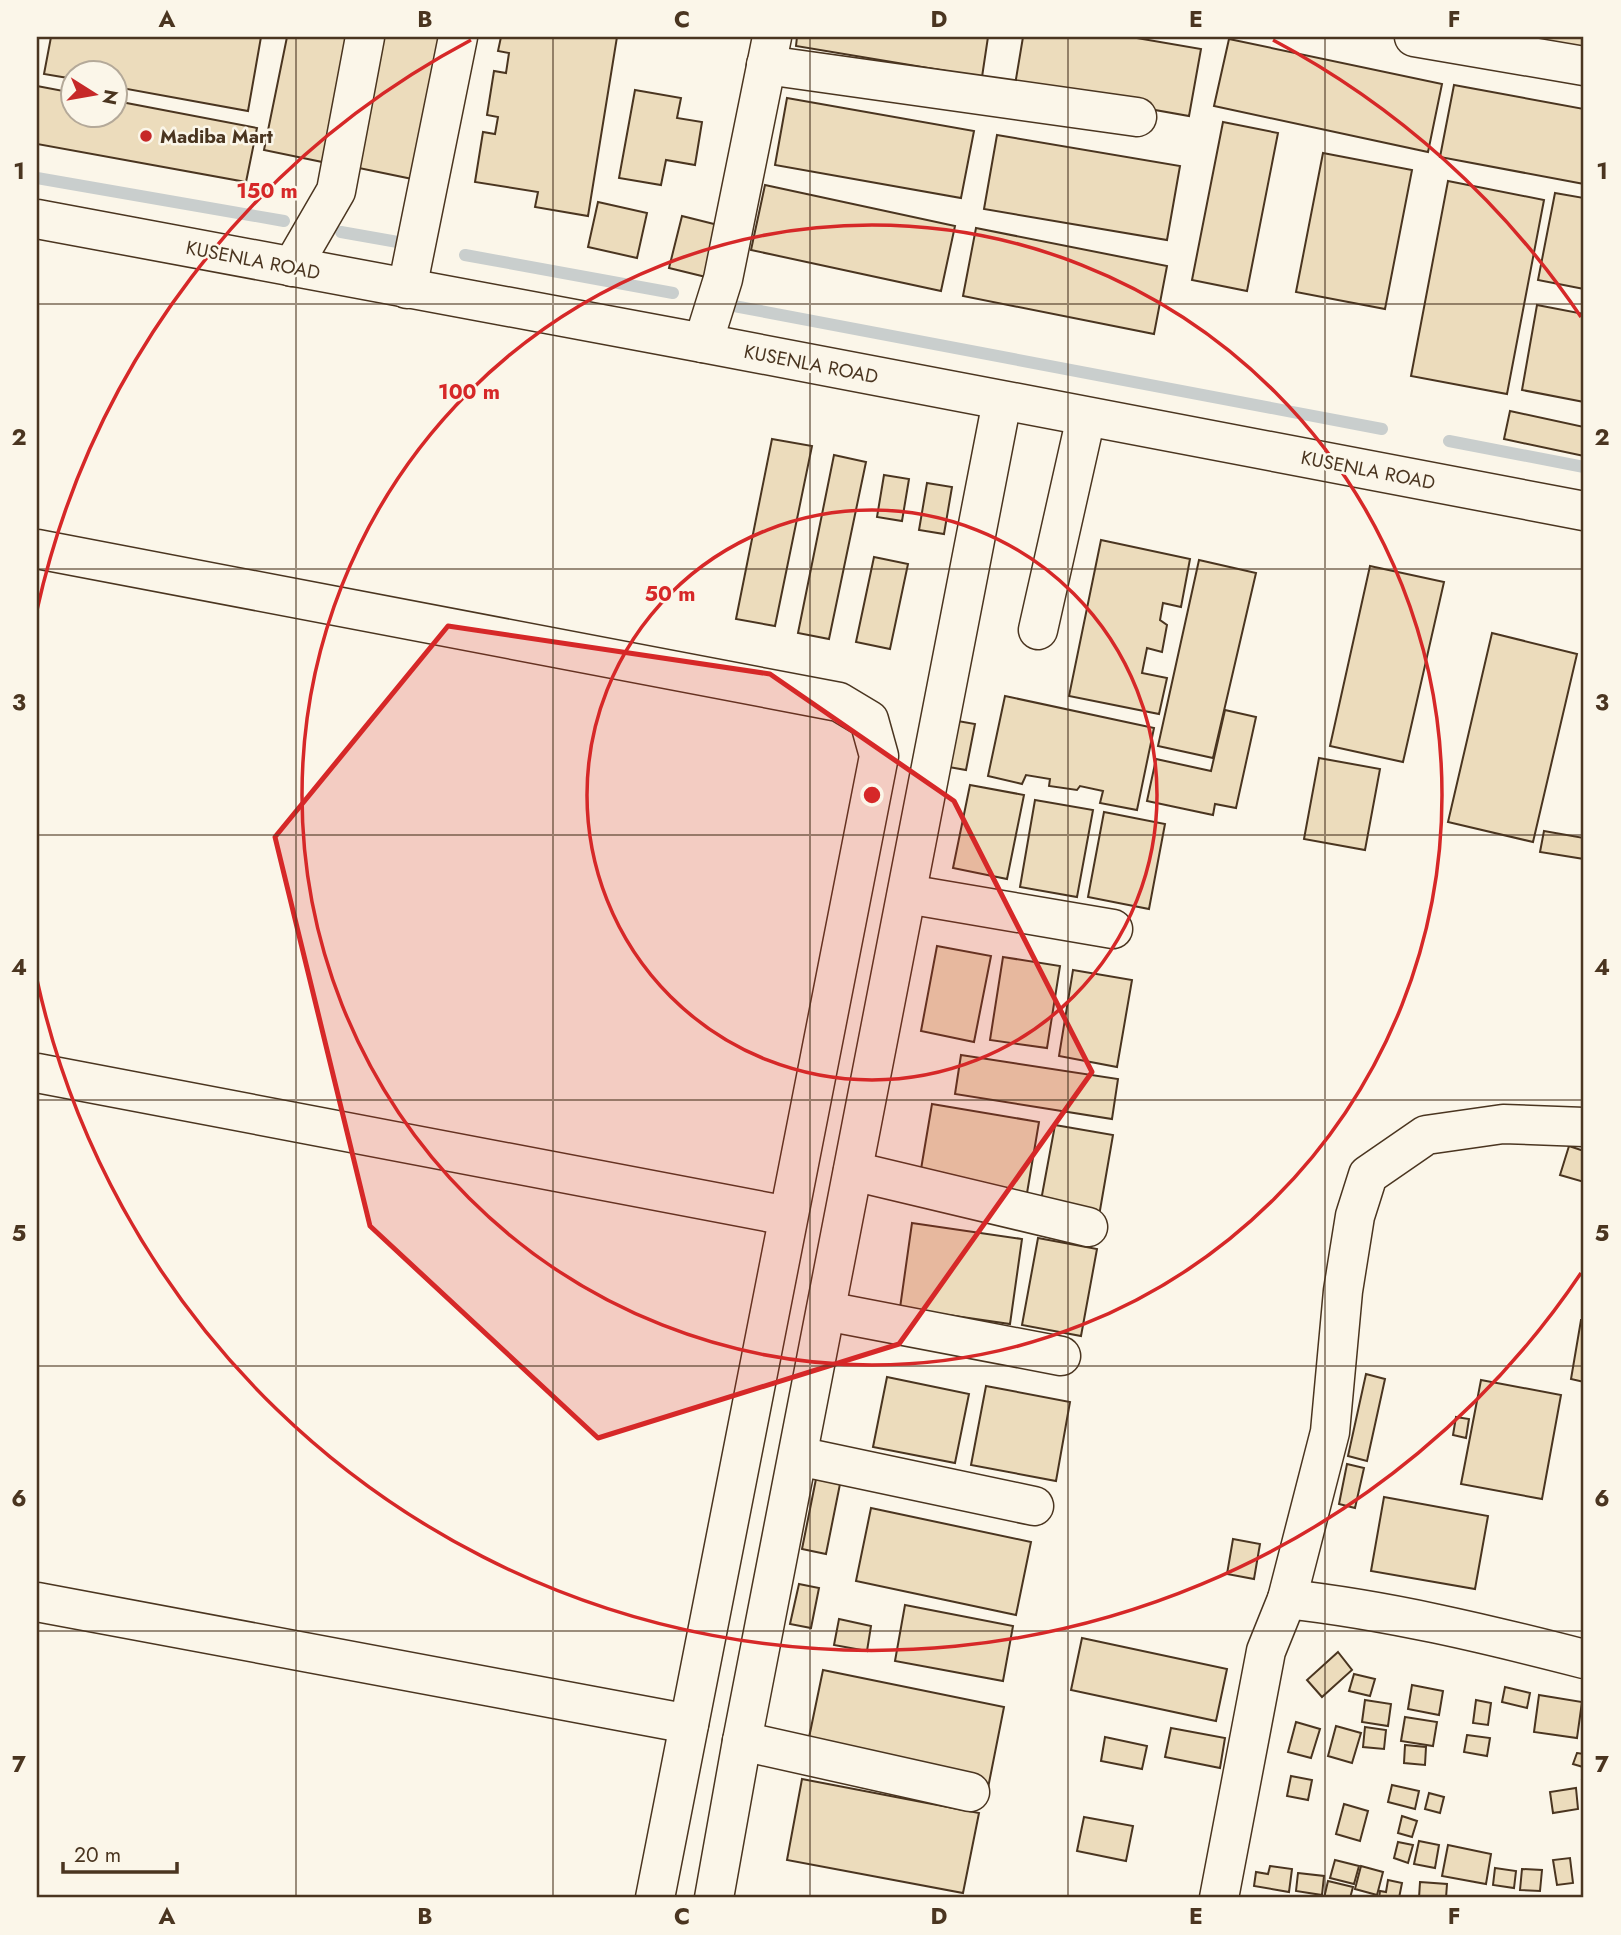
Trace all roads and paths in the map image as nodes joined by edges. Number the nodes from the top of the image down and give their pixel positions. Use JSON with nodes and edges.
{"nodes":[{"id":1,"x":365,"y":37,"type":"edge"},
{"id":2,"x":458,"y":37,"type":"edge"},
{"id":3,"x":1414,"y":37,"type":"edge"},
{"id":4,"x":1460,"y":41,"type":"edge"},
{"id":5,"x":769,"y":51,"type":"edge"},
{"id":6,"x":1584,"y":66,"type":"edge"},
{"id":7,"x":1137,"y":117,"type":"dead end"},
{"id":8,"x":37,"y":219,"type":"edge"},
{"id":9,"x":292,"y":267,"type":"junction"},
{"id":10,"x":407,"y":289,"type":"junction"},
{"id":11,"x":703,"y":343,"type":"junction"},
{"id":12,"x":1002,"y":401,"type":"junction"},
{"id":13,"x":1086,"y":417,"type":"junction"},
{"id":14,"x":1584,"y":511,"type":"edge"},
{"id":15,"x":37,"y":549,"type":"edge"},
{"id":16,"x":1038,"y":631,"type":"dead end"},
{"id":17,"x":907,"y":894,"type":"junction"},
{"id":18,"x":1114,"y":929,"type":"dead end"},
{"id":19,"x":37,"y":1073,"type":"edge"},
{"id":20,"x":1584,"y":1127,"type":"edge"},
{"id":21,"x":853,"y":1171,"type":"junction"},
{"id":22,"x":788,"y":1216,"type":"junction"},
{"id":23,"x":1088,"y":1227,"type":"dead end"},
{"id":24,"x":826,"y":1311,"type":"junction"},
{"id":25,"x":1061,"y":1356,"type":"dead end"},
{"id":26,"x":798,"y":1456,"type":"junction"},
{"id":27,"x":1034,"y":1506,"type":"dead end"},
{"id":28,"x":1287,"y":1599,"type":"junction"},
{"id":29,"x":37,"y":1602,"type":"edge"},
{"id":30,"x":1584,"y":1659,"type":"edge"},
{"id":31,"x":689,"y":1724,"type":"junction"},
{"id":32,"x":742,"y":1741,"type":"junction"},
{"id":33,"x":970,"y":1792,"type":"dead end"},
{"id":34,"x":655,"y":1898,"type":"edge"},
{"id":35,"x":714,"y":1898,"type":"edge"},
{"id":36,"x":1219,"y":1898,"type":"edge"}],
"edges":[{"from":1,"to":9,"type":"street"},
{"from":2,"to":10,"type":"street"},
{"from":3,"to":4,"type":"street"},
{"from":4,"to":6,"type":"street"},
{"from":5,"to":7,"type":"street"},
{"from":5,"to":11,"type":"street"},
{"from":8,"to":9,"type":"street","name":"KUSENLA ROAD"},
{"from":9,"to":10,"type":"street","name":"KUSENLA ROAD"},
{"from":10,"to":11,"type":"street","name":"KUSENLA ROAD"},
{"from":11,"to":12,"type":"street","name":"KUSENLA ROAD"},
{"from":12,"to":13,"type":"street","name":"KUSENLA ROAD"},
{"from":12,"to":17,"type":"street"},
{"from":13,"to":14,"type":"street","name":"KUSENLA ROAD"},
{"from":13,"to":16,"type":"street"},
{"from":15,"to":22,"type":"street"},
{"from":17,"to":18,"type":"street"},
{"from":17,"to":21,"type":"street"},
{"from":19,"to":22,"type":"street"},
{"from":20,"to":28,"type":"street"},
{"from":21,"to":23,"type":"street"},
{"from":21,"to":24,"type":"street"},
{"from":22,"to":31,"type":"street"},
{"from":24,"to":25,"type":"street"},
{"from":24,"to":26,"type":"street"},
{"from":26,"to":27,"type":"street"},
{"from":26,"to":32,"type":"street"},
{"from":28,"to":30,"type":"street"},
{"from":28,"to":36,"type":"street"},
{"from":29,"to":31,"type":"street"},
{"from":31,"to":34,"type":"street"},
{"from":32,"to":33,"type":"street"},
{"from":32,"to":35,"type":"street"}]}
